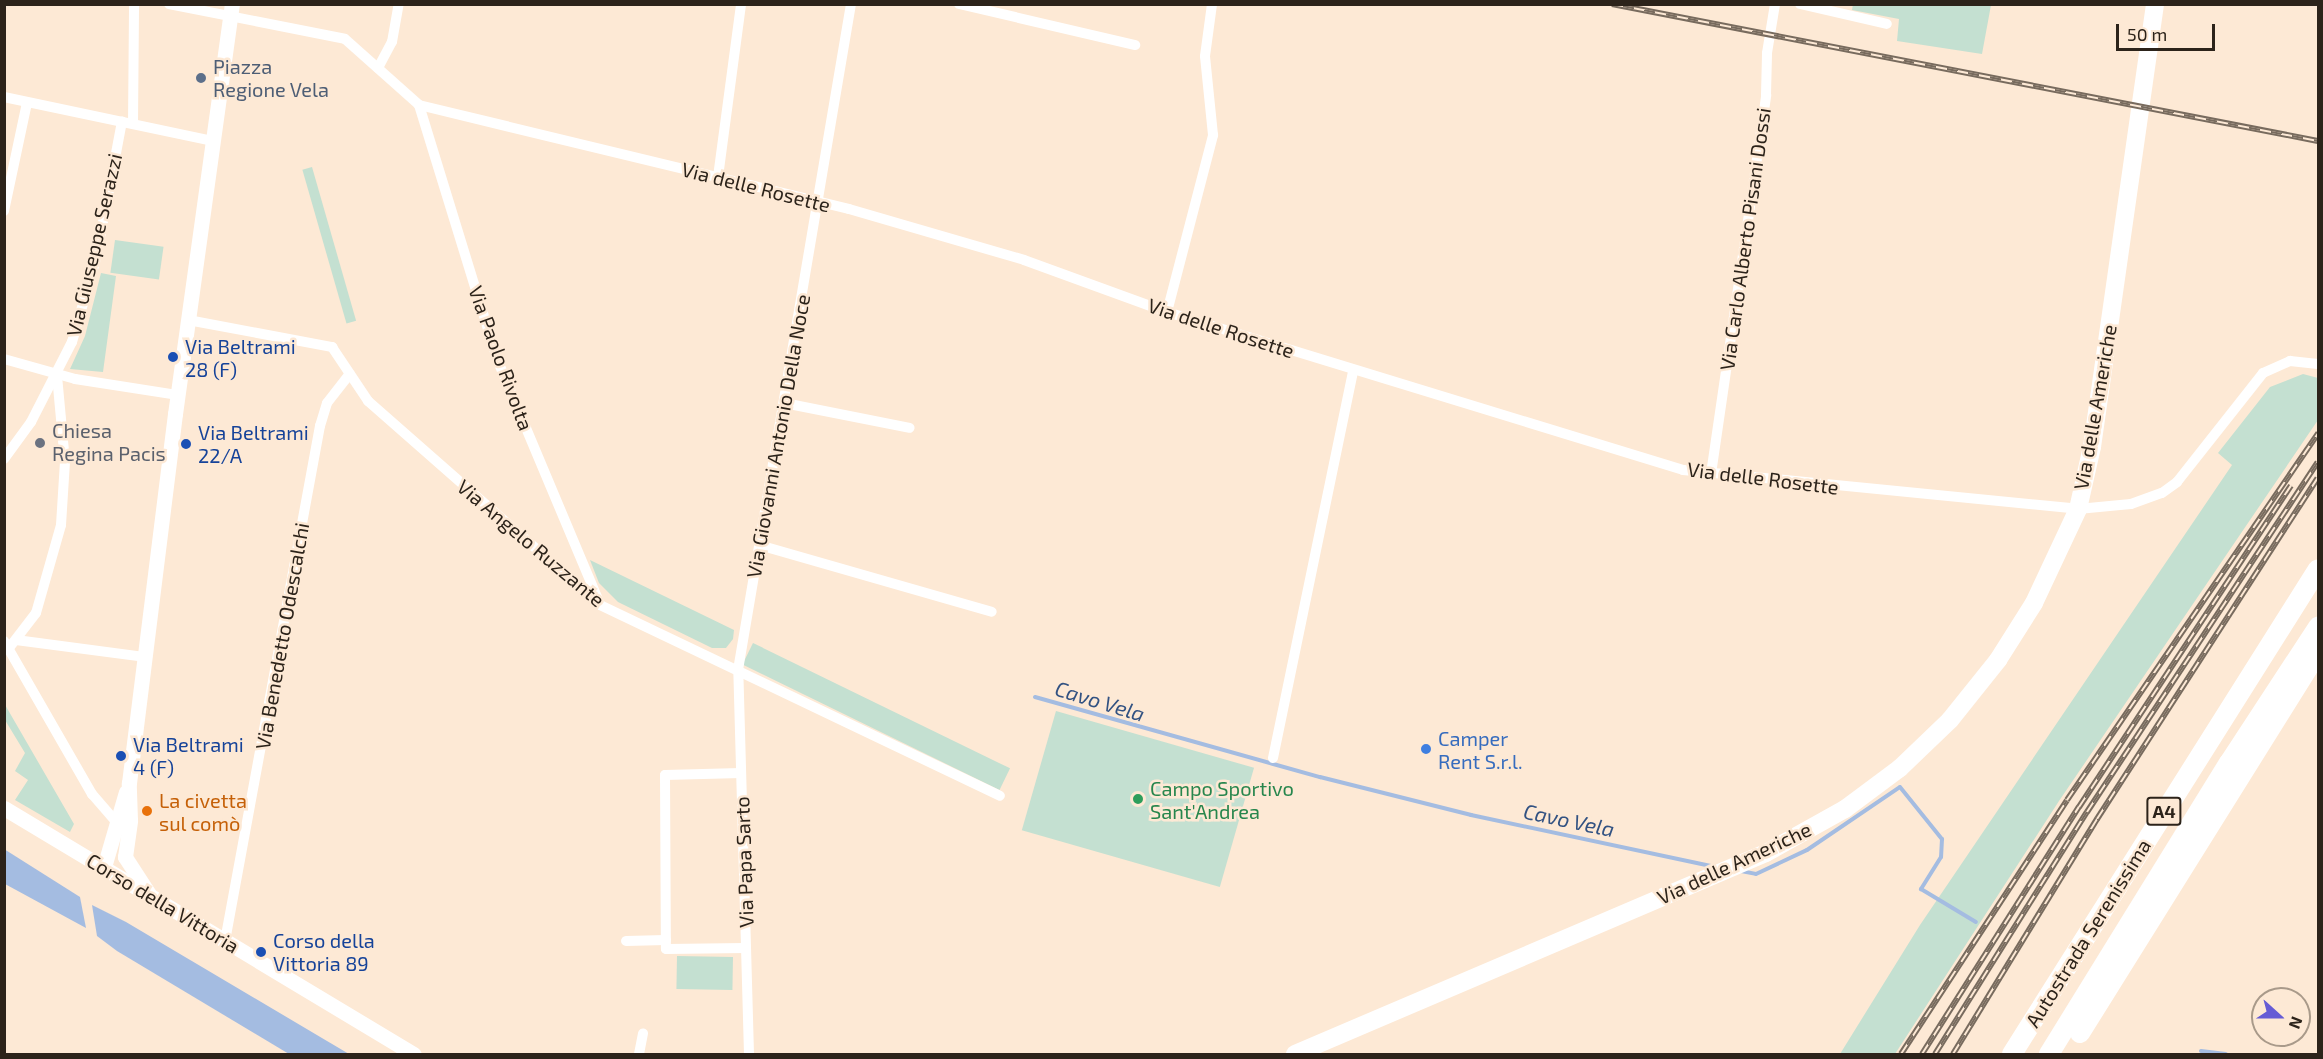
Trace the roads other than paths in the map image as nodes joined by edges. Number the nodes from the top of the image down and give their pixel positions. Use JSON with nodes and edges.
{"nodes":[{"id":1,"x":134,"y":4,"type":"edge"},
{"id":2,"x":169,"y":4,"type":"edge"},
{"id":3,"x":399,"y":4,"type":"edge"},
{"id":4,"x":741,"y":4,"type":"edge"},
{"id":5,"x":851,"y":4,"type":"edge"},
{"id":6,"x":959,"y":4,"type":"edge"},
{"id":7,"x":1212,"y":4,"type":"edge"},
{"id":8,"x":1774,"y":4,"type":"edge"},
{"id":9,"x":1800,"y":4,"type":"edge"},
{"id":10,"x":2155,"y":4,"type":"edge"},
{"id":11,"x":231,"y":11,"type":"edge"},
{"id":12,"x":1887,"y":24,"type":"dead end"},
{"id":13,"x":1135,"y":45,"type":"dead end"},
{"id":14,"x":378,"y":68,"type":"junction"},
{"id":15,"x":4,"y":98,"type":"edge"},
{"id":16,"x":27,"y":103,"type":"junction"},
{"id":17,"x":419,"y":105,"type":"junction"},
{"id":18,"x":128,"y":122,"type":"junction"},
{"id":19,"x":213,"y":141,"type":"junction"},
{"id":20,"x":718,"y":177,"type":"junction"},
{"id":21,"x":817,"y":202,"type":"junction"},
{"id":22,"x":4,"y":211,"type":"edge"},
{"id":23,"x":1167,"y":312,"type":"junction"},
{"id":24,"x":188,"y":320,"type":"junction"},
{"id":25,"x":4,"y":359,"type":"edge"},
{"id":26,"x":2319,"y":364,"type":"edge"},
{"id":27,"x":1353,"y":370,"type":"junction"},
{"id":28,"x":350,"y":374,"type":"junction"},
{"id":29,"x":57,"y":375,"type":"junction"},
{"id":30,"x":177,"y":395,"type":"junction"},
{"id":31,"x":784,"y":403,"type":"junction"},
{"id":32,"x":910,"y":428,"type":"dead end"},
{"id":33,"x":4,"y":459,"type":"edge"},
{"id":34,"x":1711,"y":474,"type":"junction"},
{"id":35,"x":2078,"y":508,"type":"junction"},
{"id":36,"x":759,"y":545,"type":"junction"},
{"id":37,"x":2319,"y":569,"type":"edge"},
{"id":38,"x":600,"y":605,"type":"junction"},
{"id":39,"x":992,"y":612,"type":"dead end"},
{"id":40,"x":2319,"y":627,"type":"edge"},
{"id":41,"x":10,"y":643,"type":"edge"},
{"id":42,"x":2319,"y":652,"type":"edge"},
{"id":43,"x":146,"y":657,"type":"junction"},
{"id":44,"x":738,"y":670,"type":"junction"},
{"id":45,"x":1273,"y":758,"type":"dead end"},
{"id":46,"x":741,"y":773,"type":"junction"},
{"id":47,"x":129,"y":783,"type":"junction"},
{"id":48,"x":1000,"y":796,"type":"dead end"},
{"id":49,"x":4,"y":808,"type":"edge"},
{"id":50,"x":116,"y":822,"type":"junction"},
{"id":51,"x":125,"y":857,"type":"junction"},
{"id":52,"x":108,"y":870,"type":"junction"},
{"id":53,"x":151,"y":897,"type":"junction"},
{"id":54,"x":626,"y":940,"type":"dead end"},
{"id":55,"x":666,"y":940,"type":"junction"},
{"id":56,"x":225,"y":941,"type":"junction"},
{"id":57,"x":746,"y":948,"type":"junction"},
{"id":58,"x":643,"y":1033,"type":"dead end"},
{"id":59,"x":2080,"y":1033,"type":"dead end"},
{"id":60,"x":408,"y":1053,"type":"edge"},
{"id":61,"x":639,"y":1054,"type":"edge"},
{"id":62,"x":749,"y":1054,"type":"edge"},
{"id":63,"x":1295,"y":1054,"type":"edge"},
{"id":64,"x":2012,"y":1054,"type":"edge"},
{"id":65,"x":2049,"y":1054,"type":"edge"}],
"edges":[{"from":1,"to":18,"type":"street","name":"Via Giuseppe Serazzi"},
{"from":2,"to":11,"type":"street","name":"Via delle Rosette"},
{"from":3,"to":14,"type":"street"},
{"from":4,"to":20,"type":"street"},
{"from":5,"to":21,"type":"street","name":"Via Giovanni Antonio Della Noce"},
{"from":6,"to":13,"type":"street"},
{"from":7,"to":23,"type":"street"},
{"from":8,"to":34,"type":"street","name":"Via Carlo Alberto Pisani Dossi"},
{"from":9,"to":12,"type":"street"},
{"from":10,"to":35,"type":"main road","name":"Via delle Americhe"},
{"from":11,"to":14,"type":"street","name":"Via delle Rosette"},
{"from":11,"to":19,"type":"street"},
{"from":14,"to":17,"type":"street","name":"Via delle Rosette"},
{"from":15,"to":16,"type":"street"},
{"from":16,"to":18,"type":"street"},
{"from":16,"to":22,"type":"street"},
{"from":17,"to":20,"type":"street","name":"Via delle Rosette"},
{"from":17,"to":38,"type":"street","name":"Via Paolo Rivolta"},
{"from":18,"to":19,"type":"street"},
{"from":18,"to":29,"type":"street","name":"Via Giuseppe Serazzi"},
{"from":19,"to":24,"type":"street"},
{"from":20,"to":21,"type":"street","name":"Via delle Rosette"},
{"from":21,"to":23,"type":"street","name":"Via delle Rosette"},
{"from":21,"to":31,"type":"street","name":"Via Giovanni Antonio Della Noce"},
{"from":23,"to":27,"type":"street","name":"Via delle Rosette"},
{"from":24,"to":28,"type":"street","name":"Via Angelo Ruzzante"},
{"from":24,"to":30,"type":"street"},
{"from":25,"to":29,"type":"street"},
{"from":26,"to":35,"type":"street","name":"Via delle Rosette"},
{"from":27,"to":34,"type":"street","name":"Via delle Rosette"},
{"from":27,"to":45,"type":"street"},
{"from":28,"to":38,"type":"street","name":"Via Angelo Ruzzante"},
{"from":28,"to":56,"type":"street","name":"Via Benedetto Odescalchi"},
{"from":29,"to":30,"type":"street"},
{"from":29,"to":33,"type":"street","name":"Via Giuseppe Serazzi"},
{"from":29,"to":41,"type":"street"},
{"from":30,"to":43,"type":"street"},
{"from":31,"to":32,"type":"street"},
{"from":31,"to":36,"type":"street","name":"Via Giovanni Antonio Della Noce"},
{"from":34,"to":35,"type":"street","name":"Via delle Rosette"},
{"from":35,"to":63,"type":"main road","name":"Via delle Americhe"},
{"from":36,"to":39,"type":"street"},
{"from":36,"to":44,"type":"street","name":"Via Giovanni Antonio Della Noce"},
{"from":37,"to":64,"type":"highway","name":"Autostrada Serenissima","number":"A4"},
{"from":38,"to":44,"type":"street","name":"Via Angelo Ruzzante"},
{"from":40,"to":65,"type":"highway","name":"Autostrada Serenissima","number":"A4"},
{"from":41,"to":43,"type":"street"},
{"from":41,"to":50,"type":"street"},
{"from":42,"to":59,"type":"highway"},
{"from":43,"to":47,"type":"street"},
{"from":44,"to":46,"type":"street","name":"Via Papa Sarto"},
{"from":44,"to":48,"type":"street","name":"Via Angelo Ruzzante"},
{"from":46,"to":55,"type":"street"},
{"from":46,"to":57,"type":"street","name":"Via Papa Sarto"},
{"from":47,"to":50,"type":"street"},
{"from":47,"to":51,"type":"street"},
{"from":49,"to":52,"type":"street","name":"Corso della Vittoria"},
{"from":50,"to":52,"type":"street"},
{"from":51,"to":52,"type":"street"},
{"from":51,"to":53,"type":"street"},
{"from":52,"to":53,"type":"street","name":"Corso della Vittoria"},
{"from":53,"to":56,"type":"street","name":"Corso della Vittoria"},
{"from":54,"to":55,"type":"street"},
{"from":55,"to":57,"type":"street"},
{"from":56,"to":60,"type":"street","name":"Corso della Vittoria"},
{"from":57,"to":62,"type":"street","name":"Via Papa Sarto"},
{"from":58,"to":61,"type":"street"}]}
